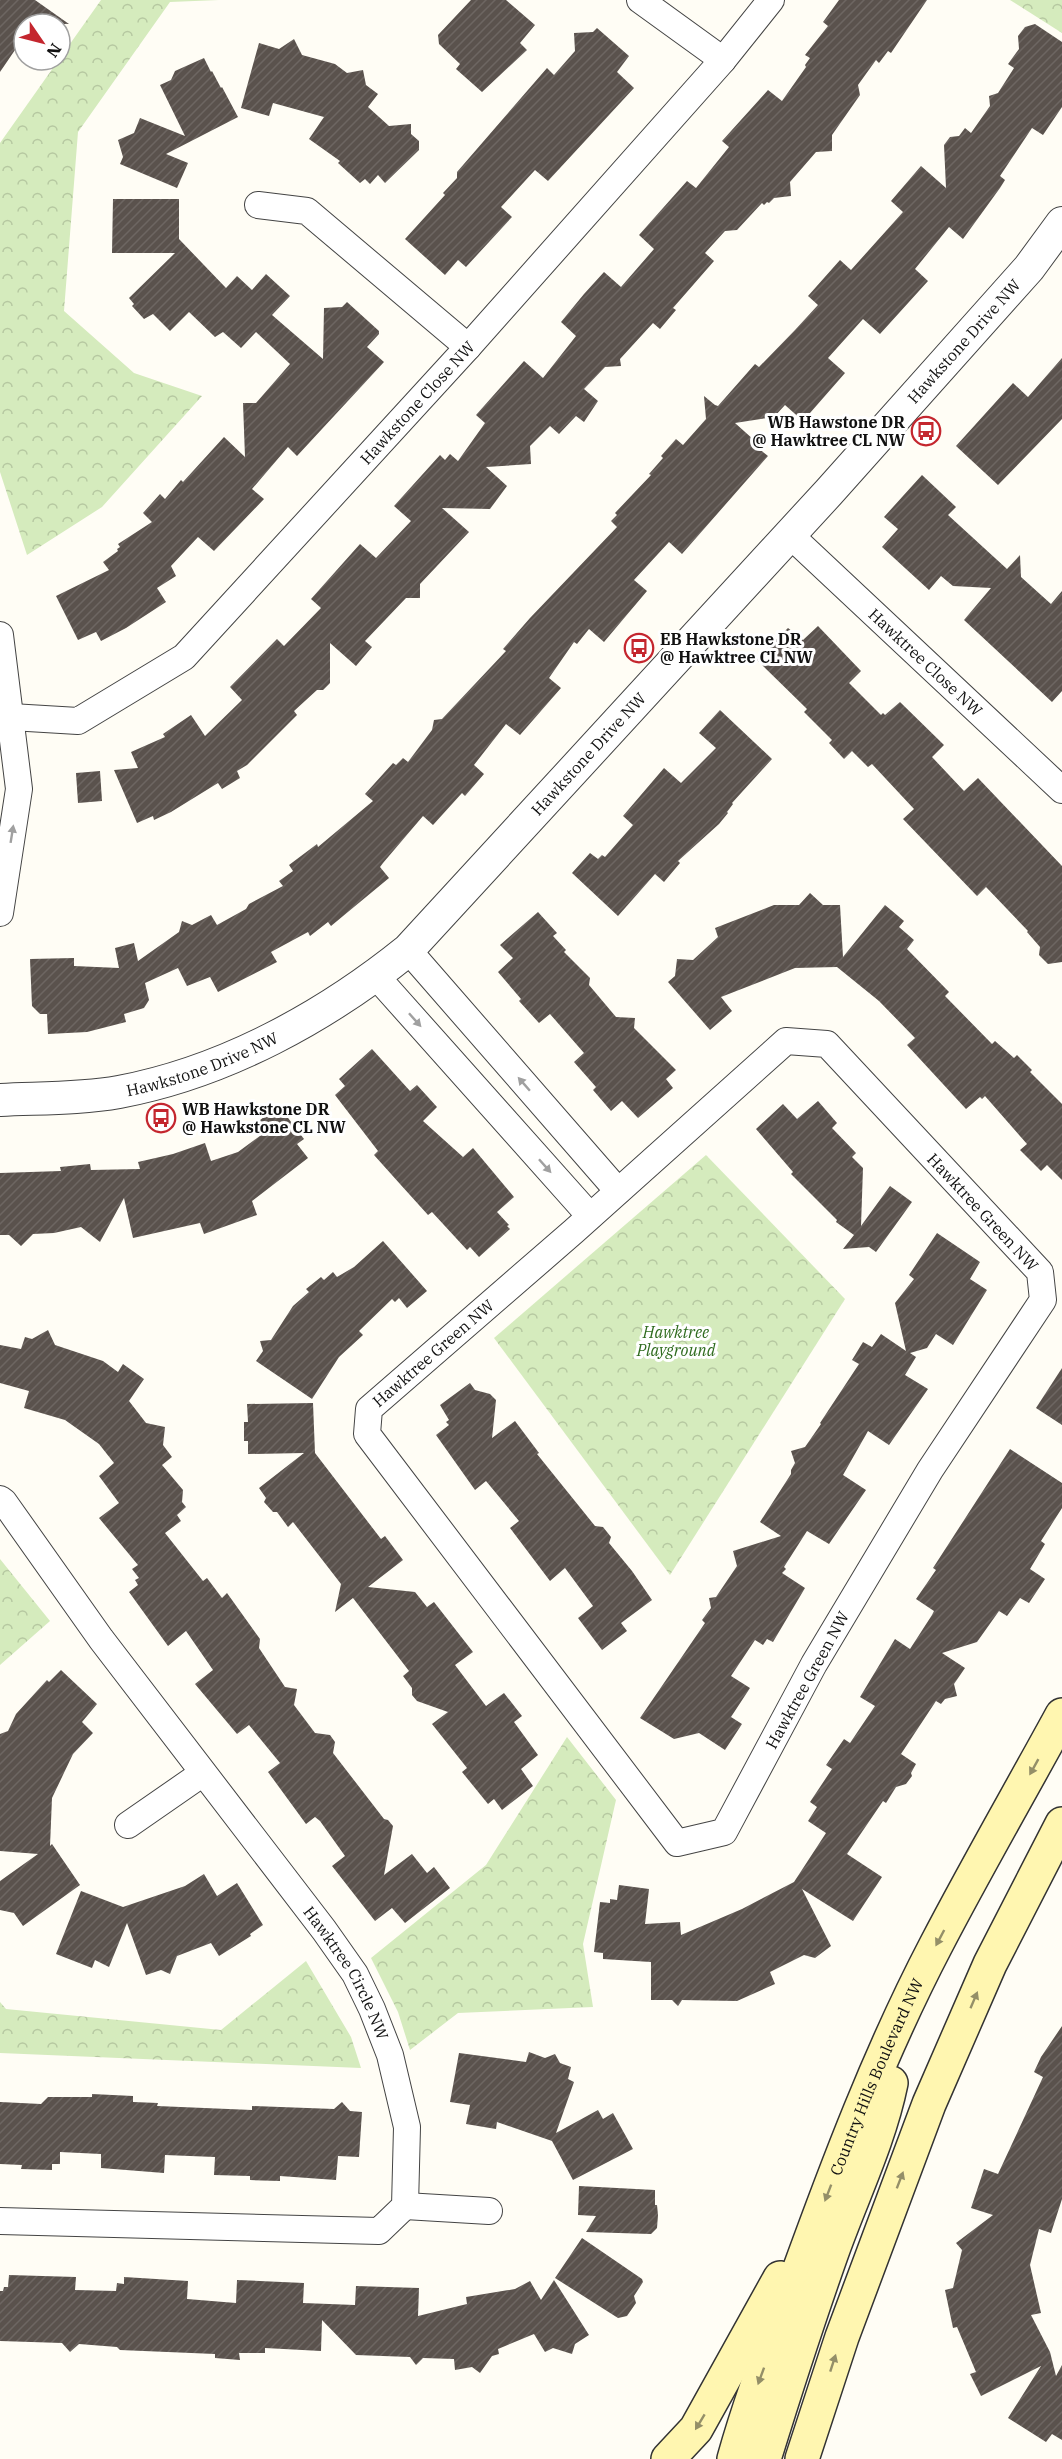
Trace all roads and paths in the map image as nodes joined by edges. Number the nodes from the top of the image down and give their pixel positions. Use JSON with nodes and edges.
{"nodes":[{"id":1,"x":640,"y":0,"type":"edge"},
{"id":2,"x":771,"y":0,"type":"edge"},
{"id":3,"x":723,"y":60,"type":"junction"},
{"id":4,"x":258,"y":206,"type":"dead end"},
{"id":5,"x":1062,"y":223,"type":"edge"},
{"id":6,"x":468,"y":347,"type":"junction"},
{"id":7,"x":790,"y":535,"type":"junction"},
{"id":8,"x":0,"y":635,"type":"edge"},
{"id":9,"x":5,"y":724,"type":"edge"},
{"id":10,"x":1062,"y":789,"type":"edge"},
{"id":11,"x":0,"y":913,"type":"edge"},
{"id":12,"x":408,"y":950,"type":"junction"},
{"id":13,"x":376,"y":976,"type":"junction"},
{"id":14,"x":0,"y":1100,"type":"edge"},
{"id":15,"x":618,"y":1191,"type":"junction"},
{"id":16,"x":590,"y":1216,"type":"junction"},
{"id":17,"x":0,"y":1499,"type":"edge"},
{"id":18,"x":1062,"y":1715,"type":"edge"},
{"id":19,"x":203,"y":1773,"type":"junction"},
{"id":20,"x":1062,"y":1824,"type":"edge"},
{"id":21,"x":128,"y":1825,"type":"dead end"},
{"id":22,"x":907,"y":2004,"type":"junction"},
{"id":23,"x":405,"y":2206,"type":"junction"},
{"id":24,"x":489,"y":2211,"type":"dead end"},
{"id":25,"x":0,"y":2221,"type":"edge"},
{"id":26,"x":815,"y":2227,"type":"junction"},
{"id":27,"x":668,"y":2459,"type":"edge"},
{"id":28,"x":734,"y":2459,"type":"edge"},
{"id":29,"x":764,"y":2459,"type":"edge"},
{"id":30,"x":802,"y":2459,"type":"edge"}],
"edges":[{"from":1,"to":3,"type":"street"},
{"from":2,"to":3,"type":"street","name":"Hawkstone Close NW"},
{"from":3,"to":6,"type":"street","name":"Hawkstone Close NW"},
{"from":4,"to":6,"type":"street"},
{"from":5,"to":7,"type":"street","name":"Hawkstone Drive NW"},
{"from":6,"to":9,"type":"street","name":"Hawkstone Close NW"},
{"from":7,"to":10,"type":"street","name":"Hawktree Close NW"},
{"from":7,"to":12,"type":"street","name":"Hawkstone Drive NW"},
{"from":8,"to":9,"type":"street"},
{"from":11,"to":9,"type":"street","one_way":true},
{"from":12,"to":13,"type":"street","name":"Hawkstone Drive NW"},
{"from":15,"to":12,"type":"street","one_way":true},
{"from":13,"to":14,"type":"street","name":"Hawkstone Drive NW"},
{"from":13,"to":16,"type":"street","one_way":true},
{"from":15,"to":16,"type":"street","name":"Hawktree Green NW"},
{"from":15,"to":16,"type":"street","name":"Hawktree Green NW"},
{"from":17,"to":19,"type":"street","name":"Hawktree Circle NW"},
{"from":18,"to":22,"type":"main road","name":"Country Hills Boulevard NW","one_way":true},
{"from":19,"to":21,"type":"street"},
{"from":19,"to":23,"type":"street","name":"Hawktree Circle NW"},
{"from":30,"to":20,"type":"main road","one_way":true},
{"from":22,"to":26,"type":"main road","name":"Country Hills Boulevard NW","one_way":true},
{"from":22,"to":29,"type":"main road"},
{"from":23,"to":24,"type":"street"},
{"from":23,"to":25,"type":"street"},
{"from":26,"to":27,"type":"main road","one_way":true},
{"from":26,"to":28,"type":"main road","name":"Country Hills Boulevard NW","one_way":true}]}
